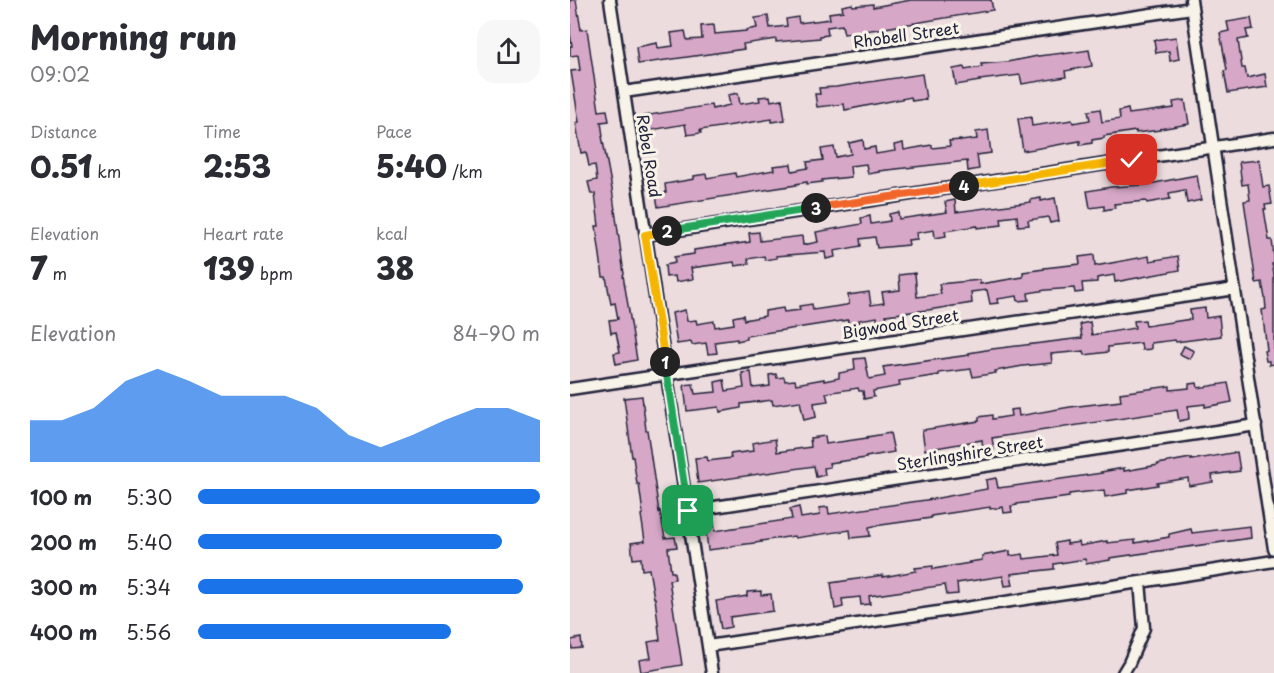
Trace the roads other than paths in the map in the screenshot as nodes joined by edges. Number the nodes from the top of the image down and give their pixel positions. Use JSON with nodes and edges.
{"nodes":[{"id":1,"x":610,"y":0,"type":"edge"},
{"id":2,"x":1191,"y":4,"type":"edge"},
{"id":3,"x":624,"y":92,"type":"junction"},
{"id":4,"x":1274,"y":138,"type":"edge"},
{"id":5,"x":1213,"y":147,"type":"junction"},
{"id":6,"x":645,"y":235,"type":"junction"},
{"id":7,"x":1235,"y":289,"type":"junction"},
{"id":8,"x":667,"y":375,"type":"junction"},
{"id":9,"x":570,"y":389,"type":"edge"},
{"id":10,"x":1256,"y":425,"type":"junction"},
{"id":11,"x":688,"y":511,"type":"junction"},
{"id":12,"x":1274,"y":549,"type":"edge"},
{"id":13,"x":1274,"y":561,"type":"edge"},
{"id":14,"x":1140,"y":582,"type":"junction"},
{"id":15,"x":708,"y":646,"type":"junction"},
{"id":16,"x":712,"y":673,"type":"edge"},
{"id":17,"x":1123,"y":673,"type":"edge"}],
"edges":[{"from":1,"to":3,"type":"street","name":"Rebel Road"},
{"from":2,"to":3,"type":"street","name":"Rhobell Street"},
{"from":2,"to":5,"type":"street"},
{"from":3,"to":6,"type":"street","name":"Rebel Road"},
{"from":4,"to":5,"type":"street"},
{"from":5,"to":6,"type":"street"},
{"from":5,"to":7,"type":"street"},
{"from":6,"to":8,"type":"street","name":"Rebel Road"},
{"from":7,"to":8,"type":"street","name":"Bigwood Street"},
{"from":7,"to":10,"type":"street"},
{"from":8,"to":9,"type":"street","name":"Bigwood Street"},
{"from":8,"to":11,"type":"street","name":"Rebel Road"},
{"from":10,"to":11,"type":"street","name":"Sterlingshire Street"},
{"from":10,"to":12,"type":"street"},
{"from":11,"to":15,"type":"street","name":"Rebel Road"},
{"from":13,"to":14,"type":"street"},
{"from":14,"to":15,"type":"street"},
{"from":14,"to":17,"type":"street"},
{"from":15,"to":16,"type":"street","name":"Rebel Road"}]}
